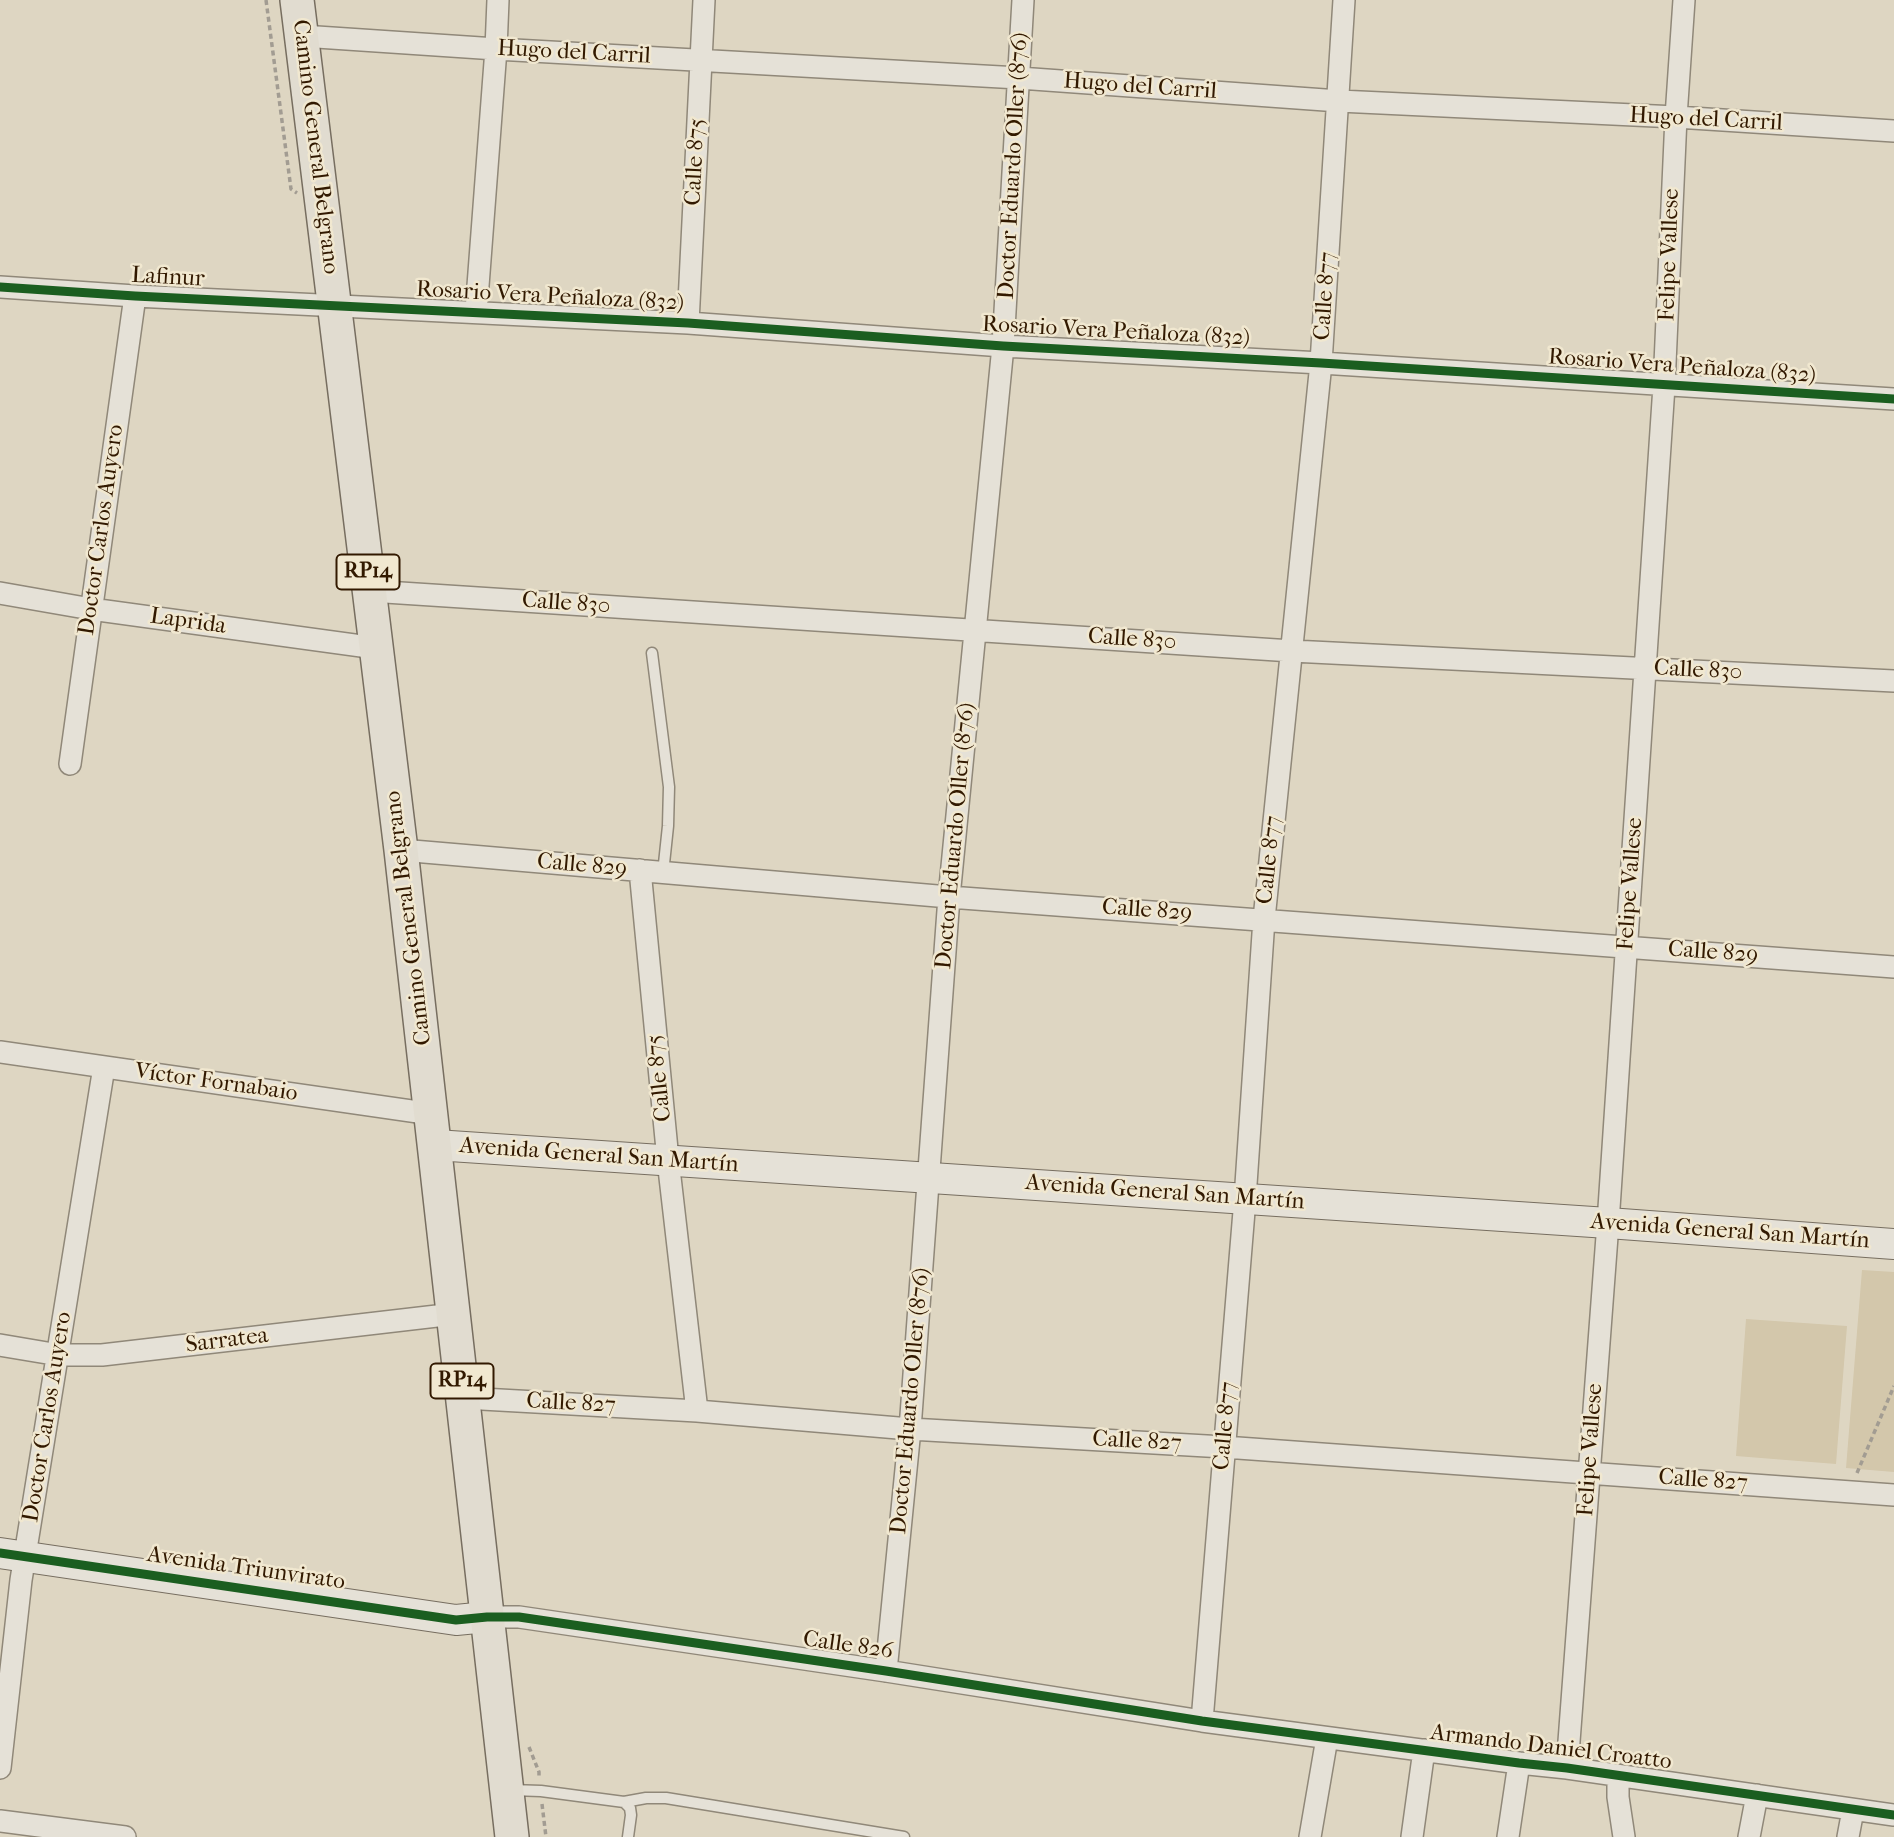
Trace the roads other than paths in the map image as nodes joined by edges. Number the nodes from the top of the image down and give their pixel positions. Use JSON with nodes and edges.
{"nodes":[{"id":1,"x":297,"y":0,"type":"edge"},
{"id":2,"x":498,"y":0,"type":"edge"},
{"id":3,"x":704,"y":0,"type":"edge"},
{"id":4,"x":1023,"y":0,"type":"edge"},
{"id":5,"x":1344,"y":0,"type":"edge"},
{"id":6,"x":1684,"y":0,"type":"edge"},
{"id":7,"x":302,"y":36,"type":"junction"},
{"id":8,"x":496,"y":49,"type":"junction"},
{"id":9,"x":701,"y":61,"type":"junction"},
{"id":10,"x":1019,"y":78,"type":"junction"},
{"id":11,"x":1339,"y":101,"type":"junction"},
{"id":12,"x":1675,"y":117,"type":"junction"},
{"id":13,"x":1894,"y":131,"type":"edge"},
{"id":14,"x":0,"y":287,"type":"edge"},
{"id":15,"x":135,"y":296,"type":"junction"},
{"id":16,"x":335,"y":305,"type":"junction"},
{"id":17,"x":476,"y":313,"type":"junction"},
{"id":18,"x":688,"y":323,"type":"junction"},
{"id":19,"x":1003,"y":346,"type":"junction"},
{"id":20,"x":1321,"y":363,"type":"junction"},
{"id":21,"x":1664,"y":386,"type":"junction"},
{"id":22,"x":1894,"y":399,"type":"edge"},
{"id":23,"x":370,"y":591,"type":"junction"},
{"id":24,"x":0,"y":593,"type":"edge"},
{"id":25,"x":91,"y":609,"type":"junction"},
{"id":26,"x":976,"y":630,"type":"junction"},
{"id":27,"x":376,"y":648,"type":"junction"},
{"id":28,"x":1292,"y":650,"type":"junction"},
{"id":29,"x":652,"y":653,"type":"dead end"},
{"id":30,"x":1646,"y":668,"type":"junction"},
{"id":31,"x":1894,"y":681,"type":"edge"},
{"id":32,"x":70,"y":764,"type":"dead end"},
{"id":33,"x":401,"y":850,"type":"junction"},
{"id":34,"x":639,"y":870,"type":"junction"},
{"id":35,"x":663,"y":873,"type":"junction"},
{"id":36,"x":949,"y":897,"type":"junction"},
{"id":37,"x":1264,"y":919,"type":"junction"},
{"id":38,"x":1626,"y":947,"type":"junction"},
{"id":39,"x":1894,"y":967,"type":"edge"},
{"id":40,"x":0,"y":1052,"type":"edge"},
{"id":41,"x":104,"y":1067,"type":"junction"},
{"id":42,"x":433,"y":1129,"type":"junction"},
{"id":43,"x":668,"y":1160,"type":"junction"},
{"id":44,"x":929,"y":1177,"type":"junction"},
{"id":45,"x":1245,"y":1199,"type":"junction"},
{"id":46,"x":1608,"y":1223,"type":"junction"},
{"id":47,"x":1894,"y":1244,"type":"edge"},
{"id":48,"x":454,"y":1314,"type":"junction"},
{"id":49,"x":0,"y":1345,"type":"edge"},
{"id":50,"x":59,"y":1354,"type":"junction"},
{"id":51,"x":464,"y":1398,"type":"junction"},
{"id":52,"x":696,"y":1411,"type":"junction"},
{"id":53,"x":910,"y":1429,"type":"junction"},
{"id":54,"x":1224,"y":1447,"type":"junction"},
{"id":55,"x":1589,"y":1473,"type":"junction"},
{"id":56,"x":1894,"y":1495,"type":"edge"},
{"id":57,"x":13,"y":1554,"type":"edge"},
{"id":58,"x":487,"y":1616,"type":"junction"},
{"id":59,"x":886,"y":1671,"type":"junction"},
{"id":60,"x":1202,"y":1721,"type":"junction"},
{"id":61,"x":1327,"y":1738,"type":"junction"},
{"id":62,"x":1424,"y":1751,"type":"junction"},
{"id":63,"x":1519,"y":1763,"type":"junction"},
{"id":64,"x":0,"y":1768,"type":"edge"},
{"id":65,"x":1567,"y":1768,"type":"junction"},
{"id":66,"x":1618,"y":1775,"type":"junction"},
{"id":67,"x":506,"y":1790,"type":"junction"},
{"id":68,"x":1757,"y":1795,"type":"junction"},
{"id":69,"x":624,"y":1802,"type":"junction"},
{"id":70,"x":1853,"y":1810,"type":"junction"},
{"id":71,"x":1894,"y":1815,"type":"edge"},
{"id":72,"x":0,"y":1821,"type":"edge"},
{"id":73,"x":125,"y":1837,"type":"edge"},
{"id":74,"x":512,"y":1837,"type":"edge"},
{"id":75,"x":628,"y":1837,"type":"edge"},
{"id":76,"x":904,"y":1837,"type":"edge"},
{"id":77,"x":1310,"y":1837,"type":"edge"},
{"id":78,"x":1412,"y":1837,"type":"edge"},
{"id":79,"x":1508,"y":1837,"type":"edge"},
{"id":80,"x":1624,"y":1837,"type":"edge"},
{"id":81,"x":1749,"y":1837,"type":"edge"},
{"id":82,"x":1848,"y":1837,"type":"edge"}],
"edges":[{"from":1,"to":7,"type":"main road","name":"Camino General Belgrano","number":"RP14"},
{"from":2,"to":8,"type":"street"},
{"from":3,"to":9,"type":"street","name":"Calle 875"},
{"from":4,"to":10,"type":"street","name":"Doctor Eduardo Oller (876)"},
{"from":5,"to":11,"type":"street","name":"Calle 877"},
{"from":6,"to":12,"type":"street","name":"Felipe Vallese"},
{"from":7,"to":8,"type":"street","name":"Hugo del Carril"},
{"from":7,"to":16,"type":"main road","name":"Camino General Belgrano","number":"RP14"},
{"from":8,"to":9,"type":"street","name":"Hugo del Carril"},
{"from":8,"to":17,"type":"street"},
{"from":9,"to":10,"type":"street","name":"Hugo del Carril"},
{"from":9,"to":18,"type":"street","name":"Calle 875"},
{"from":10,"to":11,"type":"street","name":"Hugo del Carril"},
{"from":10,"to":19,"type":"street","name":"Doctor Eduardo Oller (876)"},
{"from":11,"to":12,"type":"street","name":"Hugo del Carril"},
{"from":11,"to":20,"type":"street","name":"Calle 877"},
{"from":12,"to":13,"type":"street","name":"Hugo del Carril"},
{"from":12,"to":21,"type":"street","name":"Felipe Vallese"},
{"from":14,"to":15,"type":"street","name":"Lafinur"},
{"from":15,"to":16,"type":"street","name":"Lafinur"},
{"from":15,"to":25,"type":"street","name":"Doctor Carlos Auyero"},
{"from":16,"to":17,"type":"street","name":"Rosario Vera Peñaloza (832)"},
{"from":16,"to":23,"type":"main road","name":"Camino General Belgrano","number":"RP14"},
{"from":17,"to":18,"type":"street","name":"Rosario Vera Peñaloza (832)"},
{"from":18,"to":19,"type":"street","name":"Rosario Vera Peñaloza (832)"},
{"from":19,"to":20,"type":"street","name":"Rosario Vera Peñaloza (832)"},
{"from":19,"to":26,"type":"street","name":"Doctor Eduardo Oller (876)"},
{"from":20,"to":21,"type":"street","name":"Rosario Vera Peñaloza (832)"},
{"from":20,"to":28,"type":"street","name":"Calle 877"},
{"from":21,"to":22,"type":"street","name":"Rosario Vera Peñaloza (832)"},
{"from":21,"to":30,"type":"street","name":"Felipe Vallese"},
{"from":23,"to":26,"type":"street","name":"Calle 830"},
{"from":23,"to":27,"type":"main road","name":"Camino General Belgrano","number":"RP14"},
{"from":24,"to":25,"type":"street","name":"Laprida"},
{"from":25,"to":27,"type":"street","name":"Laprida"},
{"from":25,"to":32,"type":"street","name":"Doctor Carlos Auyero"},
{"from":26,"to":28,"type":"street","name":"Calle 830"},
{"from":26,"to":36,"type":"street","name":"Doctor Eduardo Oller (876)"},
{"from":27,"to":33,"type":"main road","name":"Camino General Belgrano","number":"RP14"},
{"from":28,"to":30,"type":"street","name":"Calle 830"},
{"from":28,"to":37,"type":"street","name":"Calle 877"},
{"from":29,"to":35,"type":"lane"},
{"from":30,"to":31,"type":"street","name":"Calle 830"},
{"from":30,"to":38,"type":"street","name":"Felipe Vallese"},
{"from":33,"to":34,"type":"street","name":"Calle 829"},
{"from":33,"to":42,"type":"main road","name":"Camino General Belgrano","number":"RP14"},
{"from":34,"to":35,"type":"street","name":"Calle 829"},
{"from":34,"to":43,"type":"street","name":"Calle 875"},
{"from":35,"to":36,"type":"street","name":"Calle 829"},
{"from":36,"to":37,"type":"street","name":"Calle 829"},
{"from":36,"to":44,"type":"street","name":"Doctor Eduardo Oller (876)"},
{"from":37,"to":38,"type":"street","name":"Calle 829"},
{"from":37,"to":45,"type":"street","name":"Calle 877"},
{"from":38,"to":39,"type":"street","name":"Calle 829"},
{"from":38,"to":46,"type":"street","name":"Felipe Vallese"},
{"from":40,"to":41,"type":"street","name":"Víctor Fornabaio"},
{"from":41,"to":42,"type":"street","name":"Víctor Fornabaio"},
{"from":41,"to":50,"type":"street","name":"Doctor Carlos Auyero"},
{"from":42,"to":43,"type":"main road","name":"Avenida General San Martín"},
{"from":42,"to":48,"type":"main road","name":"Camino General Belgrano","number":"RP14"},
{"from":43,"to":44,"type":"main road","name":"Avenida General San Martín"},
{"from":43,"to":52,"type":"street","name":"Calle 875"},
{"from":44,"to":45,"type":"main road","name":"Avenida General San Martín"},
{"from":44,"to":53,"type":"street","name":"Doctor Eduardo Oller (876)"},
{"from":45,"to":46,"type":"main road","name":"Avenida General San Martín"},
{"from":45,"to":54,"type":"street","name":"Calle 877"},
{"from":46,"to":47,"type":"main road","name":"Avenida General San Martín"},
{"from":46,"to":55,"type":"street","name":"Felipe Vallese"},
{"from":48,"to":50,"type":"street","name":"Sarratea"},
{"from":48,"to":51,"type":"main road","name":"Camino General Belgrano","number":"RP14"},
{"from":49,"to":50,"type":"street","name":"Sarratea"},
{"from":50,"to":57,"type":"street","name":"Doctor Carlos Auyero"},
{"from":51,"to":52,"type":"street","name":"Calle 827"},
{"from":51,"to":58,"type":"main road","name":"Camino General Belgrano","number":"RP14"},
{"from":52,"to":53,"type":"street","name":"Calle 827"},
{"from":53,"to":54,"type":"street","name":"Calle 827"},
{"from":53,"to":59,"type":"street","name":"Doctor Eduardo Oller (876)"},
{"from":54,"to":55,"type":"street","name":"Calle 827"},
{"from":54,"to":60,"type":"street","name":"Calle 877"},
{"from":55,"to":56,"type":"street","name":"Calle 827"},
{"from":55,"to":65,"type":"street","name":"Felipe Vallese"},
{"from":57,"to":58,"type":"main road","name":"Avenida Triunvirato"},
{"from":57,"to":64,"type":"street","name":"Doctor Carlos Auyero"},
{"from":58,"to":59,"type":"street","name":"Calle 826"},
{"from":58,"to":67,"type":"main road","name":"Camino General Belgrano","number":"RP14"},
{"from":59,"to":60,"type":"street","name":"Calle 826"},
{"from":60,"to":61,"type":"street","name":"Armando Daniel Croatto"},
{"from":61,"to":62,"type":"street","name":"Armando Daniel Croatto"},
{"from":61,"to":77,"type":"street"},
{"from":62,"to":63,"type":"street","name":"Armando Daniel Croatto"},
{"from":62,"to":78,"type":"street"},
{"from":63,"to":65,"type":"street","name":"Armando Daniel Croatto"},
{"from":63,"to":79,"type":"street"},
{"from":65,"to":66,"type":"street","name":"Armando Daniel Croatto"},
{"from":66,"to":68,"type":"street","name":"Armando Daniel Croatto"},
{"from":66,"to":80,"type":"street"},
{"from":67,"to":69,"type":"lane"},
{"from":67,"to":74,"type":"main road","name":"Camino General Belgrano","number":"RP14"},
{"from":68,"to":70,"type":"street","name":"Armando Daniel Croatto"},
{"from":68,"to":81,"type":"street"},
{"from":69,"to":75,"type":"lane"},
{"from":69,"to":76,"type":"lane"},
{"from":70,"to":71,"type":"street","name":"Armando Daniel Croatto"},
{"from":70,"to":82,"type":"street"},
{"from":72,"to":73,"type":"street"}]}
